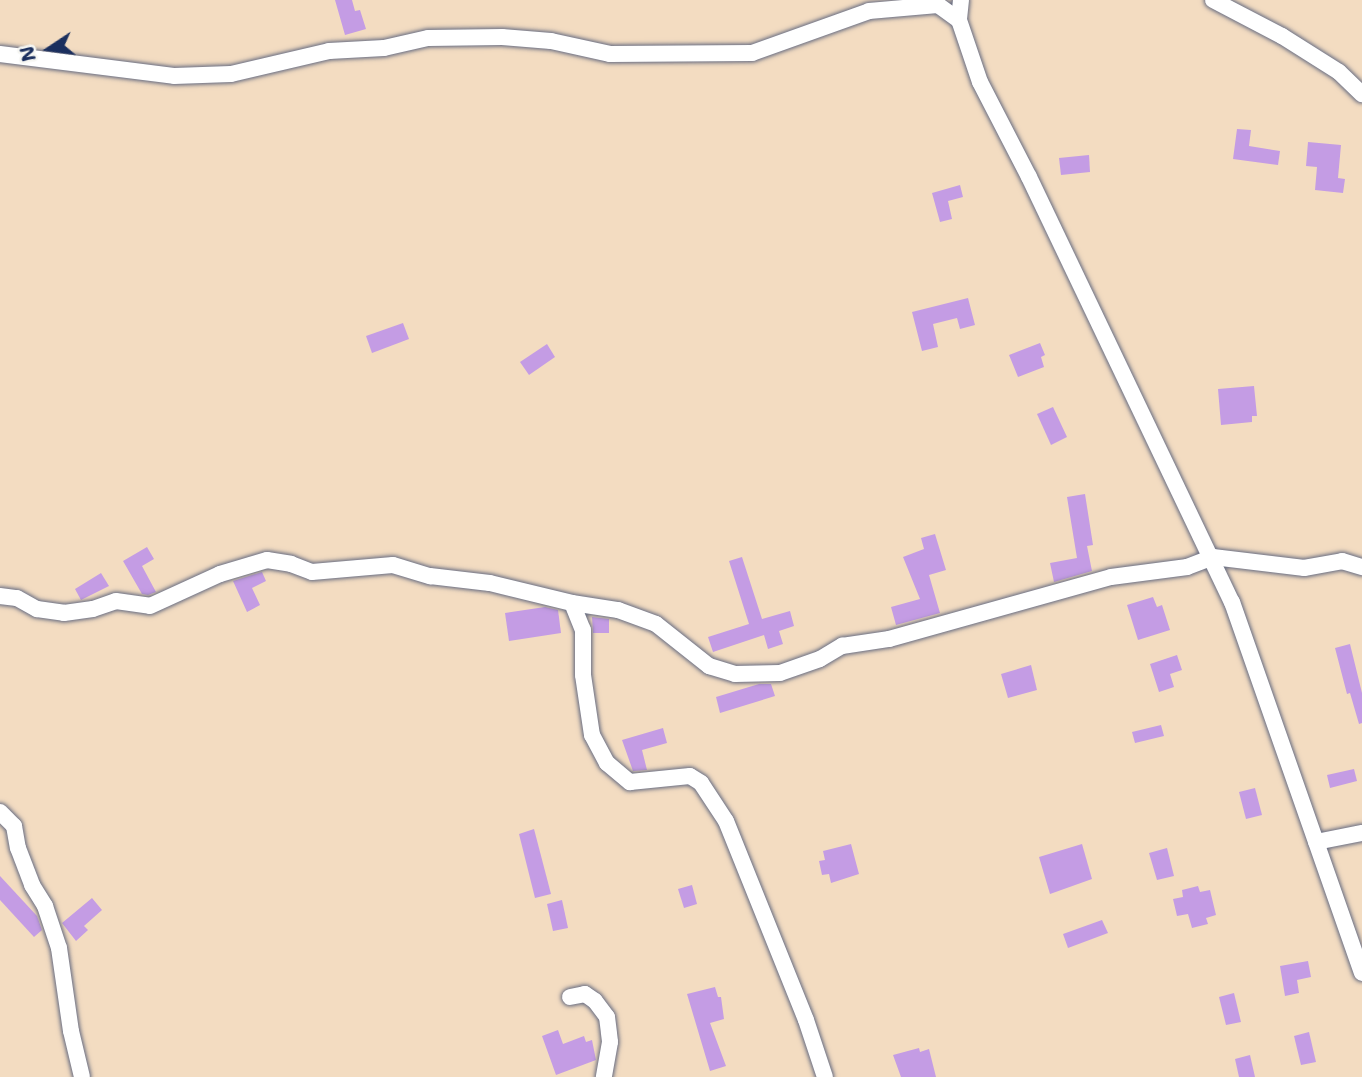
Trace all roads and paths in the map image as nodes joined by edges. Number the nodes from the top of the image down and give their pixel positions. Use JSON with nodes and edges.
{"nodes":[{"id":1,"x":961,"y":0,"type":"edge"},
{"id":2,"x":1213,"y":0,"type":"edge"},
{"id":3,"x":959,"y":20,"type":"junction"},
{"id":4,"x":0,"y":54,"type":"edge"},
{"id":5,"x":1362,"y":93,"type":"edge"},
{"id":6,"x":1213,"y":557,"type":"junction"},
{"id":7,"x":1362,"y":567,"type":"edge"},
{"id":8,"x":0,"y":596,"type":"edge"},
{"id":9,"x":572,"y":603,"type":"junction"},
{"id":10,"x":0,"y":812,"type":"edge"},
{"id":11,"x":1362,"y":833,"type":"edge"},
{"id":12,"x":1316,"y":842,"type":"junction"},
{"id":13,"x":1357,"y":943,"type":"edge"},
{"id":14,"x":1362,"y":973,"type":"edge"},
{"id":15,"x":570,"y":997,"type":"dead end"},
{"id":16,"x":82,"y":1077,"type":"edge"},
{"id":17,"x":604,"y":1077,"type":"edge"},
{"id":18,"x":825,"y":1077,"type":"edge"}],
"edges":[{"from":1,"to":3,"type":"street"},
{"from":2,"to":5,"type":"street"},
{"from":3,"to":4,"type":"street"},
{"from":3,"to":6,"type":"street"},
{"from":6,"to":7,"type":"street"},
{"from":6,"to":9,"type":"street"},
{"from":6,"to":12,"type":"street"},
{"from":8,"to":9,"type":"street"},
{"from":9,"to":18,"type":"street"},
{"from":10,"to":16,"type":"street"},
{"from":11,"to":12,"type":"street"},
{"from":12,"to":13,"type":"street"},
{"from":13,"to":14,"type":"street"},
{"from":15,"to":17,"type":"street"}]}
